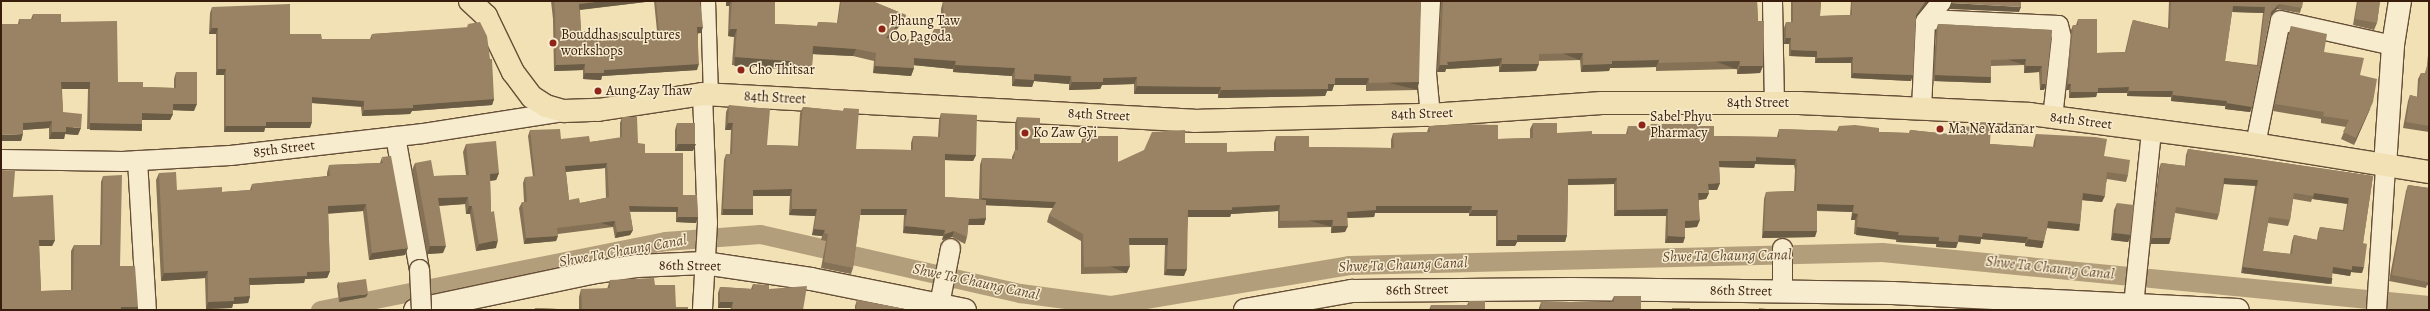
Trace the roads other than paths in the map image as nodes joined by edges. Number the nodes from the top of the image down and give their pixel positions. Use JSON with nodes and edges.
{"nodes":[{"id":1,"x":470,"y":1,"type":"edge"},
{"id":2,"x":708,"y":1,"type":"edge"},
{"id":3,"x":1430,"y":1,"type":"edge"},
{"id":4,"x":1772,"y":1,"type":"edge"},
{"id":5,"x":1941,"y":1,"type":"edge"},
{"id":6,"x":2400,"y":1,"type":"edge"},
{"id":7,"x":1927,"y":19,"type":"junction"},
{"id":8,"x":2393,"y":45,"type":"junction"},
{"id":9,"x":707,"y":94,"type":"junction"},
{"id":10,"x":1774,"y":102,"type":"junction"},
{"id":11,"x":1921,"y":109,"type":"junction"},
{"id":12,"x":564,"y":111,"type":"junction"},
{"id":13,"x":1430,"y":115,"type":"junction"},
{"id":14,"x":2052,"y":117,"type":"junction"},
{"id":15,"x":2152,"y":130,"type":"junction"},
{"id":16,"x":395,"y":136,"type":"junction"},
{"id":17,"x":2256,"y":144,"type":"junction"},
{"id":18,"x":1,"y":159,"type":"edge"},
{"id":19,"x":137,"y":160,"type":"junction"},
{"id":20,"x":2385,"y":166,"type":"junction"},
{"id":21,"x":2429,"y":172,"type":"edge"},
{"id":22,"x":950,"y":248,"type":"dead end"},
{"id":23,"x":1782,"y":248,"type":"dead end"},
{"id":24,"x":705,"y":257,"type":"junction"},
{"id":25,"x":1782,"y":292,"type":"junction"},
{"id":26,"x":941,"y":295,"type":"junction"},
{"id":27,"x":2132,"y":303,"type":"edge"},
{"id":28,"x":146,"y":310,"type":"edge"},
{"id":29,"x":414,"y":310,"type":"edge"},
{"id":30,"x":421,"y":310,"type":"edge"},
{"id":31,"x":702,"y":310,"type":"edge"},
{"id":32,"x":965,"y":310,"type":"edge"},
{"id":33,"x":1245,"y":310,"type":"edge"},
{"id":34,"x":2238,"y":310,"type":"edge"},
{"id":35,"x":2376,"y":310,"type":"edge"}],
"edges":[{"from":1,"to":12,"type":"main road","name":"84th Street"},
{"from":2,"to":9,"type":"street"},
{"from":3,"to":13,"type":"street"},
{"from":4,"to":10,"type":"street"},
{"from":5,"to":7,"type":"street"},
{"from":6,"to":8,"type":"main road"},
{"from":7,"to":11,"type":"street"},
{"from":7,"to":14,"type":"street"},
{"from":8,"to":17,"type":"street"},
{"from":8,"to":20,"type":"main road"},
{"from":9,"to":12,"type":"main road","name":"84th Street"},
{"from":9,"to":13,"type":"main road","name":"84th Street"},
{"from":9,"to":24,"type":"street"},
{"from":10,"to":11,"type":"main road","name":"84th Street"},
{"from":10,"to":13,"type":"main road","name":"84th Street"},
{"from":11,"to":14,"type":"main road","name":"84th Street"},
{"from":12,"to":16,"type":"street","name":"85th Street"},
{"from":14,"to":15,"type":"main road","name":"84th Street"},
{"from":15,"to":17,"type":"main road","name":"84th Street"},
{"from":15,"to":27,"type":"street"},
{"from":16,"to":19,"type":"street","name":"85th Street"},
{"from":16,"to":30,"type":"street","bridge":true},
{"from":17,"to":20,"type":"main road","name":"84th Street"},
{"from":18,"to":19,"type":"street","name":"85th Street"},
{"from":19,"to":28,"type":"street"},
{"from":20,"to":21,"type":"main road","name":"84th Street"},
{"from":20,"to":35,"type":"street"},
{"from":22,"to":26,"type":"street"},
{"from":23,"to":25,"type":"street"},
{"from":24,"to":26,"type":"main road","name":"86th Street"},
{"from":24,"to":29,"type":"main road","name":"86th Street"},
{"from":24,"to":31,"type":"street"},
{"from":25,"to":27,"type":"main road","name":"86th Street"},
{"from":25,"to":33,"type":"main road","name":"86th Street"},
{"from":26,"to":32,"type":"main road","name":"86th Street"},
{"from":27,"to":34,"type":"main road","name":"86th Street"}]}
